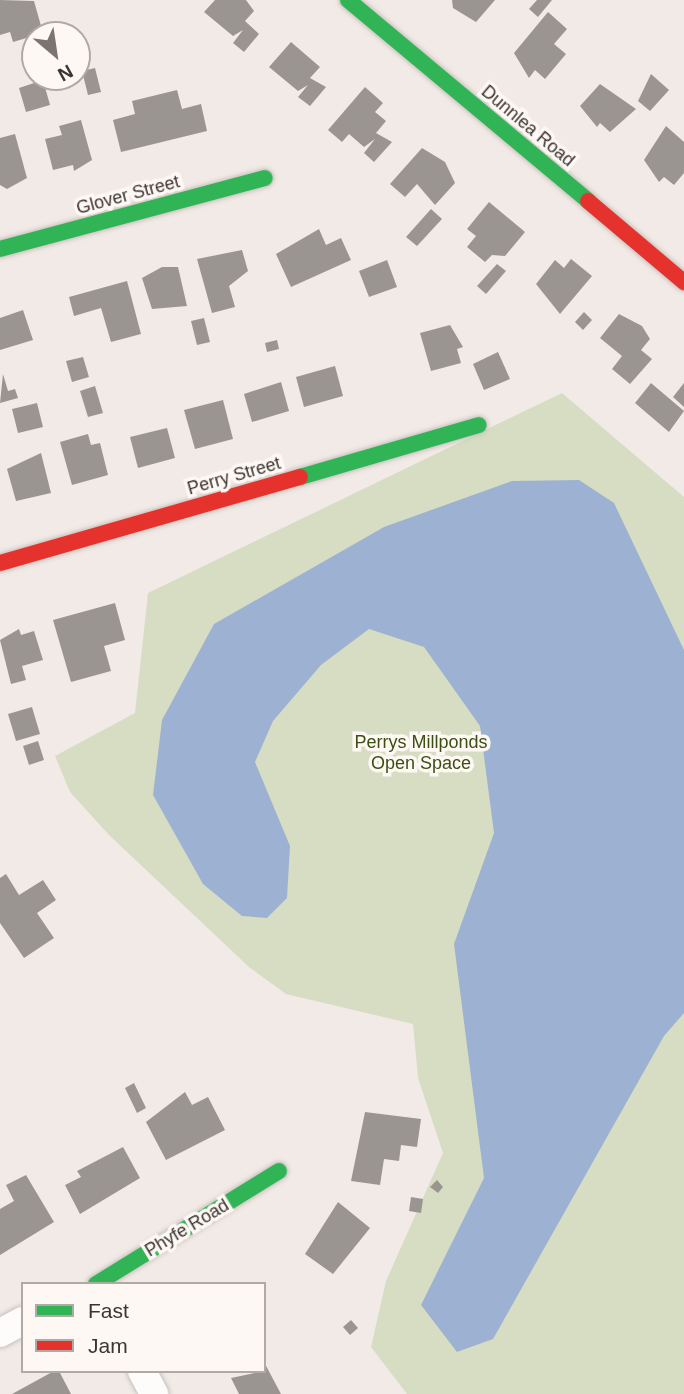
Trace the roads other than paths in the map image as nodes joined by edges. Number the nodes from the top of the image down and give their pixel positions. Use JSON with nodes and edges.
{"nodes":[{"id":1,"x":348,"y":0,"type":"edge"},
{"id":2,"x":265,"y":178,"type":"dead end"},
{"id":3,"x":0,"y":248,"type":"edge"},
{"id":4,"x":684,"y":282,"type":"edge"},
{"id":5,"x":479,"y":425,"type":"dead end"},
{"id":6,"x":0,"y":563,"type":"edge"},
{"id":7,"x":279,"y":1171,"type":"dead end"},
{"id":8,"x":99,"y":1282,"type":"edge"},
{"id":9,"x":21,"y":1322,"type":"edge"},
{"id":10,"x":0,"y":1333,"type":"edge"},
{"id":11,"x":143,"y":1373,"type":"edge"},
{"id":12,"x":155,"y":1394,"type":"edge"}],
"edges":[{"from":1,"to":4,"type":"street","name":"Dunnlea Road"},
{"from":2,"to":3,"type":"street","name":"Glover Street"},
{"from":5,"to":6,"type":"street","name":"Perry Street"},
{"from":7,"to":8,"type":"street","name":"Phyfe Road"},
{"from":9,"to":10,"type":"street"},
{"from":11,"to":12,"type":"street"}]}
